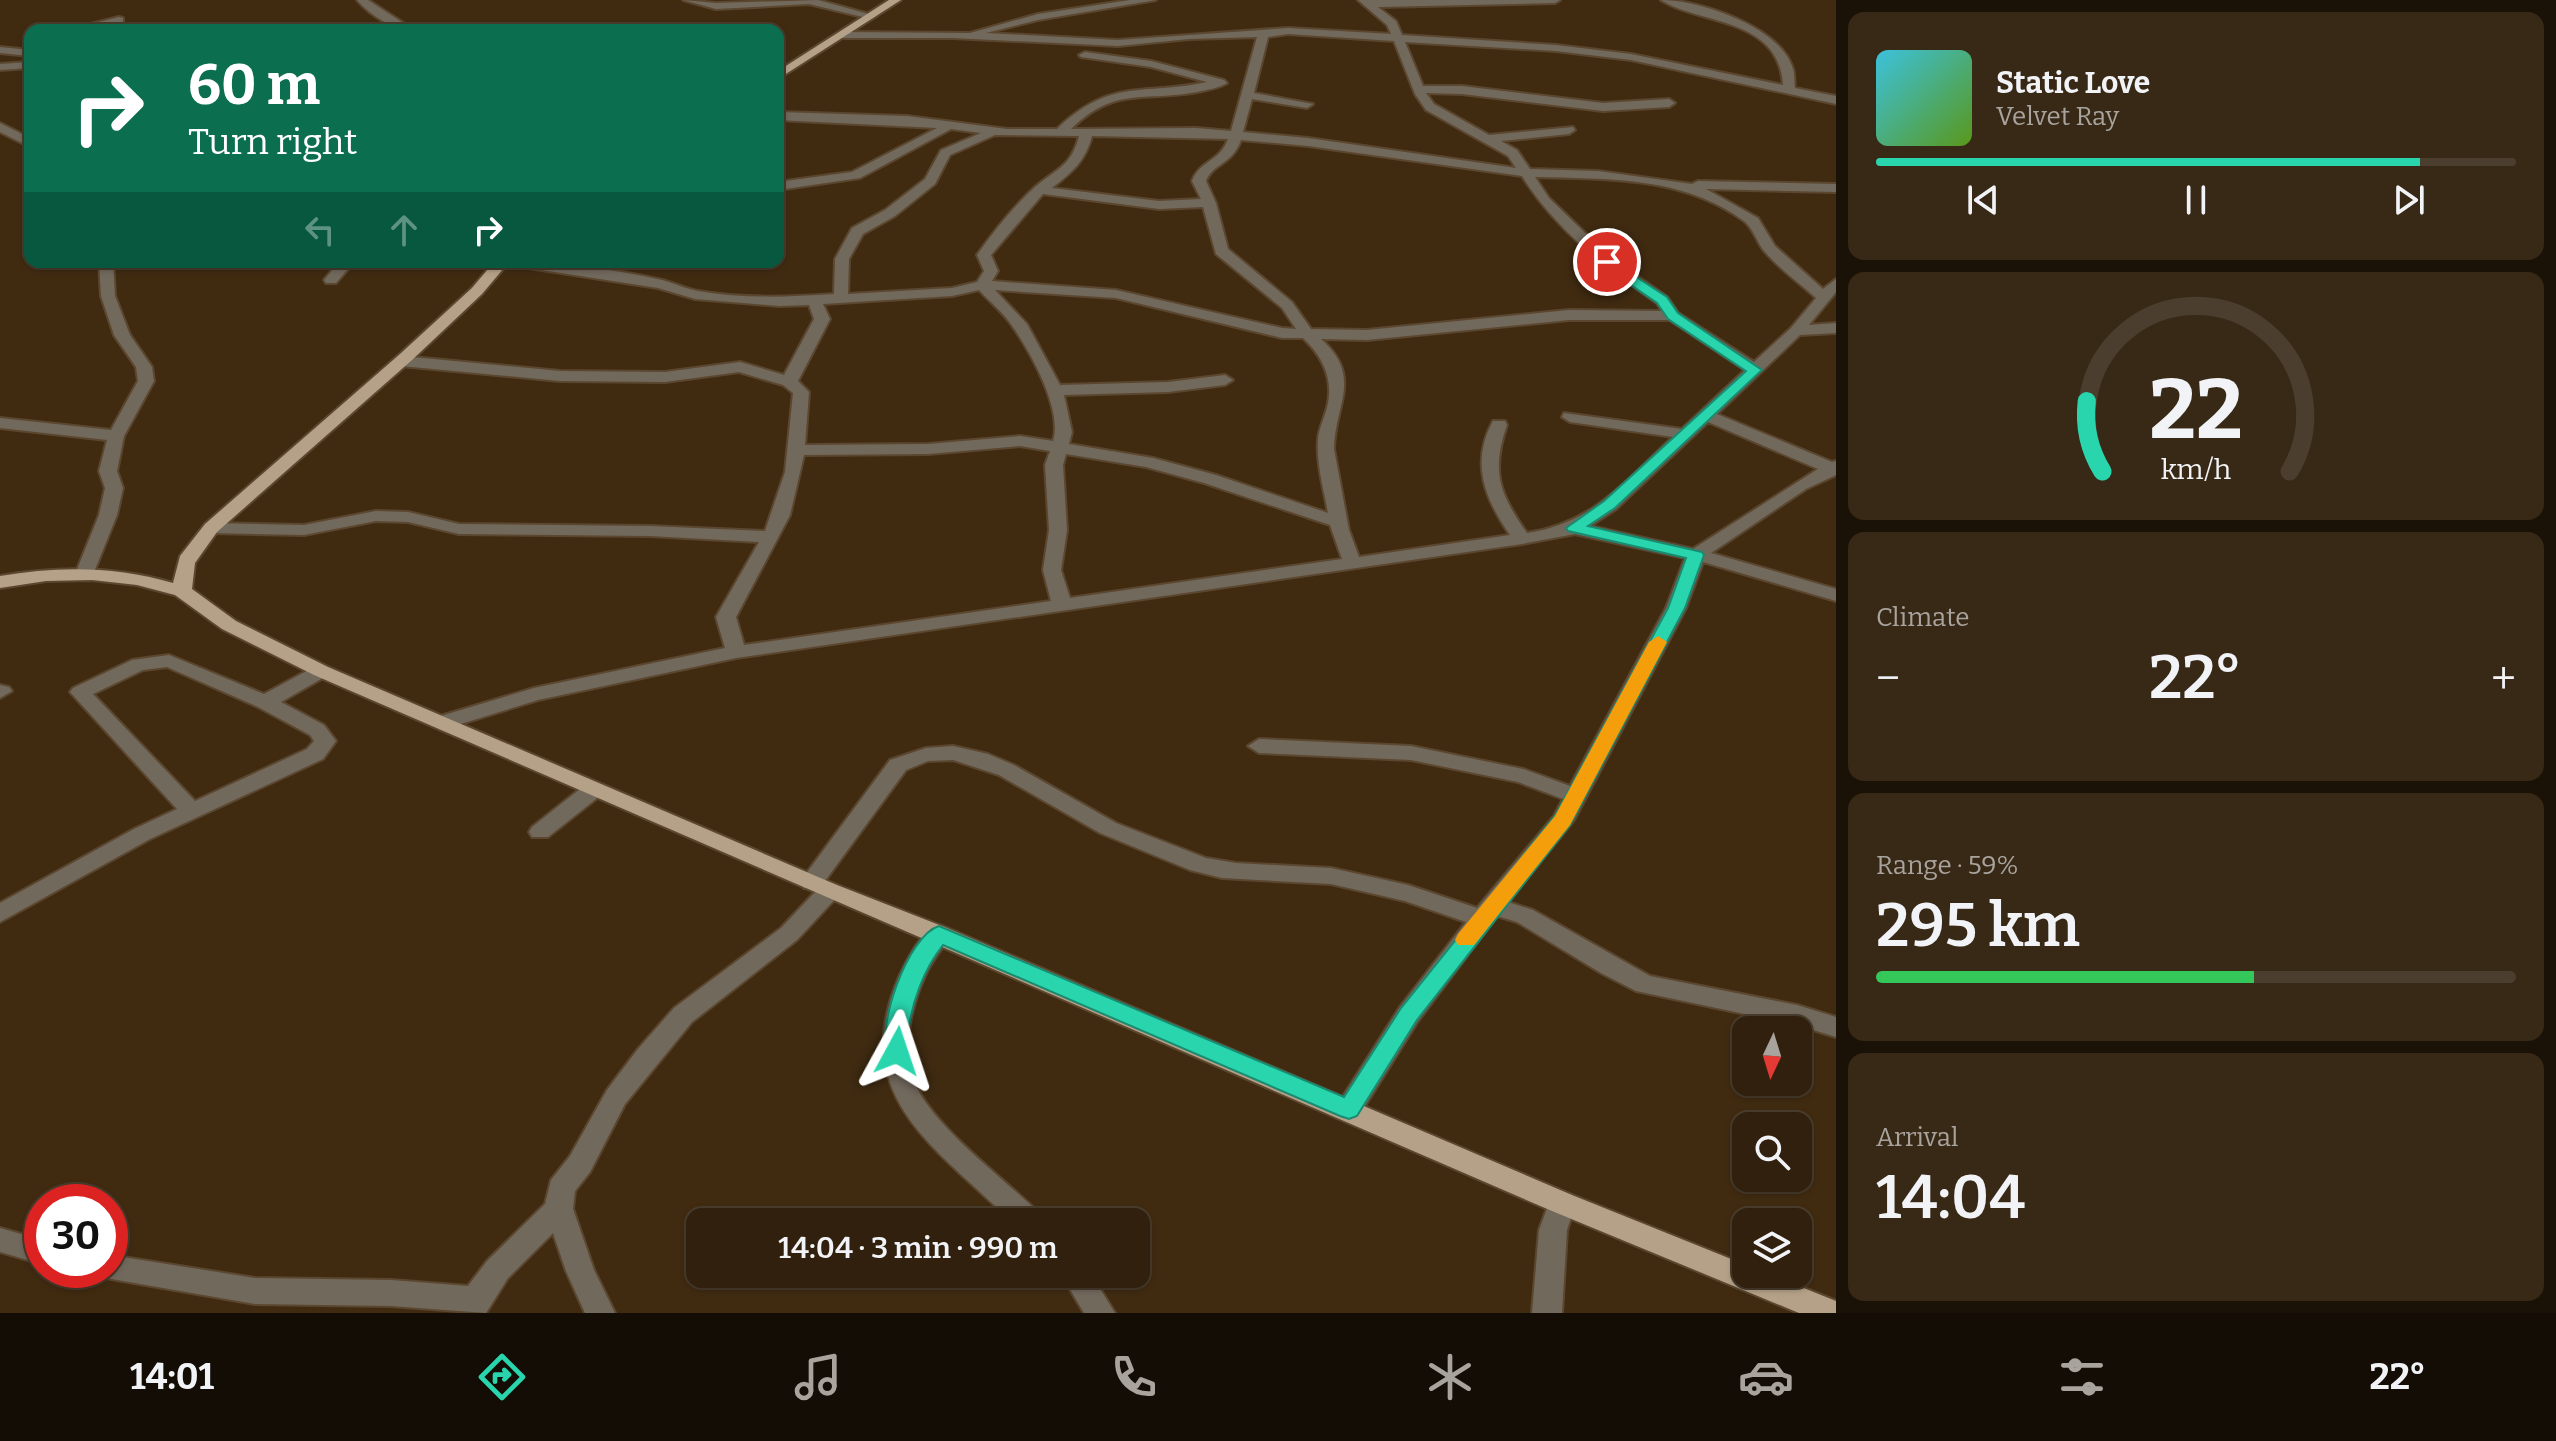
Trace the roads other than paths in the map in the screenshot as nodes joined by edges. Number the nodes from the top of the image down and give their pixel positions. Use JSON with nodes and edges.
{"nodes":[{"id":1,"x":362,"y":0,"type":"edge"},
{"id":2,"x":688,"y":0,"type":"edge"},
{"id":3,"x":776,"y":0,"type":"edge"},
{"id":4,"x":896,"y":0,"type":"edge"},
{"id":5,"x":1151,"y":0,"type":"edge"},
{"id":6,"x":1555,"y":0,"type":"edge"},
{"id":7,"x":1666,"y":0,"type":"edge"},
{"id":8,"x":1714,"y":0,"type":"edge"},
{"id":9,"x":1366,"y":2,"type":"edge"},
{"id":10,"x":1707,"y":12,"type":"junction"},
{"id":11,"x":871,"y":16,"type":"junction"},
{"id":12,"x":119,"y":20,"type":"dead end"},
{"id":13,"x":100,"y":24,"type":"edge"},
{"id":14,"x":398,"y":24,"type":"edge"},
{"id":15,"x":1264,"y":34,"type":"junction"},
{"id":16,"x":842,"y":35,"type":"junction"},
{"id":17,"x":969,"y":36,"type":"junction"},
{"id":18,"x":1398,"y":40,"type":"junction"},
{"id":19,"x":0,"y":50,"type":"edge"},
{"id":20,"x":24,"y":53,"type":"edge"},
{"id":21,"x":1085,"y":55,"type":"dead end"},
{"id":22,"x":24,"y":57,"type":"edge"},
{"id":23,"x":24,"y":65,"type":"edge"},
{"id":24,"x":3,"y":67,"type":"edge"},
{"id":25,"x":784,"y":72,"type":"edge"},
{"id":26,"x":1221,"y":83,"type":"junction"},
{"id":27,"x":1421,"y":89,"type":"junction"},
{"id":28,"x":1789,"y":89,"type":"junction"},
{"id":29,"x":1246,"y":92,"type":"junction"},
{"id":30,"x":1836,"y":100,"type":"edge"},
{"id":31,"x":1669,"y":103,"type":"dead end"},
{"id":32,"x":1307,"y":104,"type":"dead end"},
{"id":33,"x":784,"y":116,"type":"edge"},
{"id":34,"x":0,"y":127,"type":"edge"},
{"id":35,"x":947,"y":127,"type":"junction"},
{"id":36,"x":1569,"y":130,"type":"dead end"},
{"id":37,"x":1087,"y":131,"type":"junction"},
{"id":38,"x":994,"y":132,"type":"junction"},
{"id":39,"x":1061,"y":132,"type":"junction"},
{"id":40,"x":1235,"y":135,"type":"junction"},
{"id":41,"x":24,"y":139,"type":"edge"},
{"id":42,"x":1486,"y":139,"type":"junction"},
{"id":43,"x":1526,"y":173,"type":"junction"},
{"id":44,"x":1682,"y":184,"type":"junction"},
{"id":45,"x":784,"y":185,"type":"edge"},
{"id":46,"x":1836,"y":188,"type":"edge"},
{"id":47,"x":1040,"y":190,"type":"junction"},
{"id":48,"x":1209,"y":203,"type":"junction"},
{"id":49,"x":106,"y":268,"type":"edge"},
{"id":50,"x":342,"y":268,"type":"edge"},
{"id":51,"x":497,"y":268,"type":"edge"},
{"id":52,"x":555,"y":268,"type":"edge"},
{"id":53,"x":331,"y":280,"type":"dead end"},
{"id":54,"x":982,"y":285,"type":"junction"},
{"id":55,"x":1830,"y":290,"type":"edge"},
{"id":56,"x":841,"y":298,"type":"junction"},
{"id":57,"x":814,"y":300,"type":"junction"},
{"id":58,"x":1673,"y":316,"type":"junction"},
{"id":59,"x":1836,"y":328,"type":"edge"},
{"id":60,"x":1796,"y":331,"type":"junction"},
{"id":61,"x":1307,"y":334,"type":"junction"},
{"id":62,"x":401,"y":361,"type":"junction"},
{"id":63,"x":1755,"y":370,"type":"junction"},
{"id":64,"x":1225,"y":380,"type":"dead end"},
{"id":65,"x":789,"y":382,"type":"junction"},
{"id":66,"x":1055,"y":390,"type":"junction"},
{"id":67,"x":1705,"y":415,"type":"junction"},
{"id":68,"x":1570,"y":417,"type":"dead end"},
{"id":69,"x":0,"y":423,"type":"edge"},
{"id":70,"x":1499,"y":425,"type":"dead end"},
{"id":71,"x":1684,"y":434,"type":"junction"},
{"id":72,"x":116,"y":436,"type":"junction"},
{"id":73,"x":1061,"y":448,"type":"junction"},
{"id":74,"x":796,"y":450,"type":"junction"},
{"id":75,"x":1834,"y":468,"type":"edge"},
{"id":76,"x":1338,"y":522,"type":"junction"},
{"id":77,"x":211,"y":528,"type":"junction"},
{"id":78,"x":1574,"y":528,"type":"junction"},
{"id":79,"x":769,"y":537,"type":"junction"},
{"id":80,"x":1522,"y":539,"type":"junction"},
{"id":81,"x":1696,"y":555,"type":"junction"},
{"id":82,"x":1352,"y":562,"type":"junction"},
{"id":83,"x":85,"y":572,"type":"junction"},
{"id":84,"x":0,"y":582,"type":"edge"},
{"id":85,"x":182,"y":591,"type":"junction"},
{"id":86,"x":1836,"y":595,"type":"edge"},
{"id":87,"x":1062,"y":605,"type":"junction"},
{"id":88,"x":736,"y":652,"type":"junction"},
{"id":89,"x":321,"y":671,"type":"junction"},
{"id":90,"x":265,"y":702,"type":"junction"},
{"id":91,"x":441,"y":723,"type":"junction"},
{"id":92,"x":1259,"y":746,"type":"dead end"},
{"id":93,"x":593,"y":790,"type":"junction"},
{"id":94,"x":1576,"y":796,"type":"junction"},
{"id":95,"x":191,"y":810,"type":"junction"},
{"id":96,"x":540,"y":832,"type":"dead end"},
{"id":97,"x":820,"y":886,"type":"junction"},
{"id":98,"x":1487,"y":912,"type":"junction"},
{"id":99,"x":0,"y":914,"type":"edge"},
{"id":100,"x":939,"y":934,"type":"junction"},
{"id":101,"x":1836,"y":1027,"type":"edge"},
{"id":102,"x":1349,"y":1109,"type":"junction"},
{"id":103,"x":1562,"y":1203,"type":"junction"},
{"id":104,"x":1015,"y":1208,"type":"edge"},
{"id":105,"x":559,"y":1209,"type":"junction"},
{"id":106,"x":0,"y":1240,"type":"edge"},
{"id":107,"x":24,"y":1247,"type":"edge"},
{"id":108,"x":128,"y":1271,"type":"edge"},
{"id":109,"x":1084,"y":1288,"type":"edge"},
{"id":110,"x":473,"y":1307,"type":"edge"},
{"id":111,"x":600,"y":1313,"type":"edge"},
{"id":112,"x":1100,"y":1313,"type":"edge"},
{"id":113,"x":1547,"y":1313,"type":"edge"},
{"id":114,"x":1832,"y":1313,"type":"edge"}],
"edges":[{"from":1,"to":14,"type":"street"},
{"from":2,"to":3,"type":"street"},
{"from":3,"to":11,"type":"street"},
{"from":4,"to":11,"type":"main road"},
{"from":5,"to":17,"type":"street"},
{"from":6,"to":9,"type":"street"},
{"from":7,"to":10,"type":"street"},
{"from":8,"to":10,"type":"street"},
{"from":9,"to":18,"type":"street"},
{"from":10,"to":28,"type":"street"},
{"from":11,"to":16,"type":"main road"},
{"from":12,"to":13,"type":"street"},
{"from":15,"to":17,"type":"street"},
{"from":15,"to":18,"type":"street"},
{"from":15,"to":29,"type":"street"},
{"from":16,"to":17,"type":"street"},
{"from":16,"to":25,"type":"main road"},
{"from":18,"to":27,"type":"street"},
{"from":18,"to":28,"type":"street"},
{"from":19,"to":20,"type":"street"},
{"from":21,"to":26,"type":"street"},
{"from":22,"to":24,"type":"street"},
{"from":23,"to":24,"type":"street"},
{"from":26,"to":29,"type":"street"},
{"from":26,"to":39,"type":"street"},
{"from":27,"to":31,"type":"street"},
{"from":27,"to":42,"type":"street"},
{"from":28,"to":30,"type":"street"},
{"from":29,"to":32,"type":"street"},
{"from":29,"to":40,"type":"street"},
{"from":33,"to":35,"type":"street"},
{"from":34,"to":41,"type":"street"},
{"from":35,"to":38,"type":"street"},
{"from":35,"to":45,"type":"street"},
{"from":36,"to":42,"type":"street"},
{"from":37,"to":39,"type":"street"},
{"from":37,"to":40,"type":"street"},
{"from":37,"to":47,"type":"street"},
{"from":38,"to":39,"type":"street"},
{"from":38,"to":56,"type":"street"},
{"from":40,"to":43,"type":"street"},
{"from":40,"to":48,"type":"street"},
{"from":42,"to":43,"type":"street"},
{"from":43,"to":44,"type":"street"},
{"from":43,"to":58,"type":"street"},
{"from":44,"to":46,"type":"street"},
{"from":44,"to":55,"type":"street"},
{"from":47,"to":48,"type":"street"},
{"from":47,"to":54,"type":"street"},
{"from":48,"to":61,"type":"street"},
{"from":49,"to":72,"type":"street"},
{"from":50,"to":53,"type":"street"},
{"from":51,"to":62,"type":"main road"},
{"from":52,"to":57,"type":"street"},
{"from":54,"to":56,"type":"street"},
{"from":54,"to":61,"type":"street"},
{"from":54,"to":66,"type":"street"},
{"from":55,"to":60,"type":"street"},
{"from":56,"to":57,"type":"street"},
{"from":57,"to":65,"type":"street"},
{"from":58,"to":61,"type":"street"},
{"from":58,"to":63,"type":"street"},
{"from":59,"to":60,"type":"street"},
{"from":60,"to":63,"type":"street"},
{"from":61,"to":76,"type":"street"},
{"from":62,"to":65,"type":"street"},
{"from":62,"to":77,"type":"main road"},
{"from":63,"to":67,"type":"street"},
{"from":64,"to":66,"type":"street"},
{"from":65,"to":74,"type":"street"},
{"from":66,"to":73,"type":"street"},
{"from":67,"to":71,"type":"street"},
{"from":67,"to":75,"type":"street"},
{"from":68,"to":71,"type":"street"},
{"from":69,"to":72,"type":"street"},
{"from":70,"to":80,"type":"street"},
{"from":71,"to":78,"type":"street"},
{"from":72,"to":83,"type":"street"},
{"from":73,"to":74,"type":"street"},
{"from":73,"to":76,"type":"street"},
{"from":73,"to":87,"type":"street"},
{"from":74,"to":79,"type":"street"},
{"from":75,"to":81,"type":"street"},
{"from":76,"to":82,"type":"street"},
{"from":77,"to":79,"type":"street"},
{"from":77,"to":85,"type":"main road"},
{"from":78,"to":80,"type":"street"},
{"from":78,"to":81,"type":"street"},
{"from":79,"to":88,"type":"street"},
{"from":80,"to":82,"type":"street"},
{"from":81,"to":86,"type":"street"},
{"from":81,"to":94,"type":"street"},
{"from":82,"to":87,"type":"street"},
{"from":83,"to":84,"type":"main road"},
{"from":83,"to":85,"type":"main road"},
{"from":85,"to":89,"type":"main road"},
{"from":87,"to":88,"type":"street"},
{"from":88,"to":91,"type":"street"},
{"from":89,"to":90,"type":"street"},
{"from":89,"to":91,"type":"main road"},
{"from":90,"to":95,"type":"street"},
{"from":90,"to":95,"type":"street"},
{"from":91,"to":93,"type":"main road"},
{"from":92,"to":94,"type":"street"},
{"from":93,"to":96,"type":"street"},
{"from":93,"to":97,"type":"main road"},
{"from":94,"to":98,"type":"street"},
{"from":95,"to":99,"type":"street"},
{"from":97,"to":98,"type":"street"},
{"from":97,"to":100,"type":"main road"},
{"from":97,"to":105,"type":"street"},
{"from":98,"to":101,"type":"street"},
{"from":98,"to":102,"type":"street"},
{"from":100,"to":102,"type":"main road"},
{"from":100,"to":104,"type":"street"},
{"from":102,"to":103,"type":"main road"},
{"from":103,"to":113,"type":"street"},
{"from":103,"to":114,"type":"main road"},
{"from":105,"to":110,"type":"street"},
{"from":105,"to":111,"type":"street"},
{"from":106,"to":107,"type":"street"},
{"from":108,"to":110,"type":"street"},
{"from":109,"to":112,"type":"street"}]}
